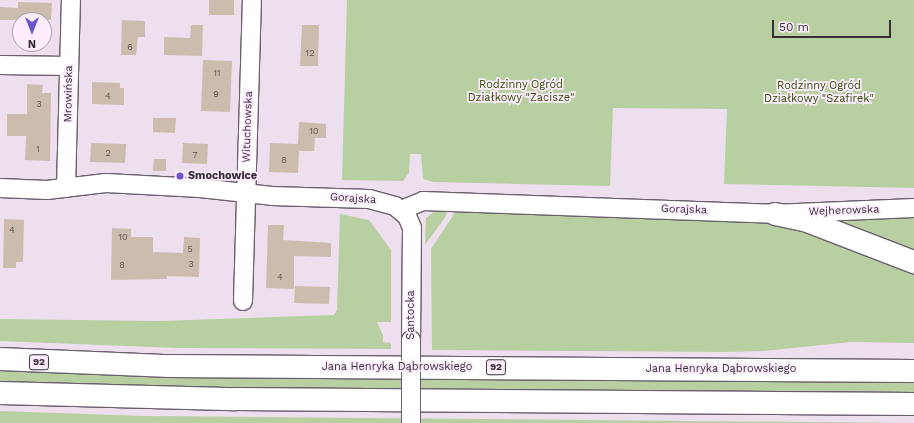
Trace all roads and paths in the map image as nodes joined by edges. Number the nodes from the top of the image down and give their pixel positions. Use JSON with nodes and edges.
{"nodes":[{"id":1,"x":71,"y":0,"type":"edge"},
{"id":2,"x":252,"y":0,"type":"edge"},
{"id":3,"x":0,"y":65,"type":"edge"},
{"id":4,"x":69,"y":66,"type":"junction"},
{"id":5,"x":0,"y":188,"type":"edge"},
{"id":6,"x":66,"y":188,"type":"junction"},
{"id":7,"x":245,"y":193,"type":"junction"},
{"id":8,"x":914,"y":208,"type":"edge"},
{"id":9,"x":401,"y":210,"type":"junction"},
{"id":10,"x":775,"y":214,"type":"junction"},
{"id":11,"x":914,"y":262,"type":"edge"},
{"id":12,"x":243,"y":301,"type":"dead end"},
{"id":13,"x":0,"y":359,"type":"edge"},
{"id":14,"x":914,"y":371,"type":"edge"},
{"id":15,"x":0,"y":393,"type":"edge"},
{"id":16,"x":914,"y":404,"type":"edge"},
{"id":17,"x":411,"y":423,"type":"edge"}],
"edges":[{"from":1,"to":4,"type":"street","name":"Mrowińska"},
{"from":2,"to":7,"type":"street","name":"Wituchowska"},
{"from":3,"to":4,"type":"street"},
{"from":4,"to":6,"type":"street","name":"Mrowińska"},
{"from":5,"to":6,"type":"street","name":"Gorajska"},
{"from":6,"to":7,"type":"street","name":"Gorajska"},
{"from":7,"to":9,"type":"street","name":"Gorajska"},
{"from":7,"to":12,"type":"street","name":"Wituchowska"},
{"from":8,"to":10,"type":"street","name":"Wejherowska"},
{"from":9,"to":10,"type":"street","name":"Gorajska"},
{"from":9,"to":17,"type":"street","name":"Santocka","bridge":true},
{"from":10,"to":11,"type":"main road"},
{"from":13,"to":14,"type":"main road","name":"Jana Henryka Dąbrowskiego","number":"92"},
{"from":15,"to":16,"type":"main road"}]}
